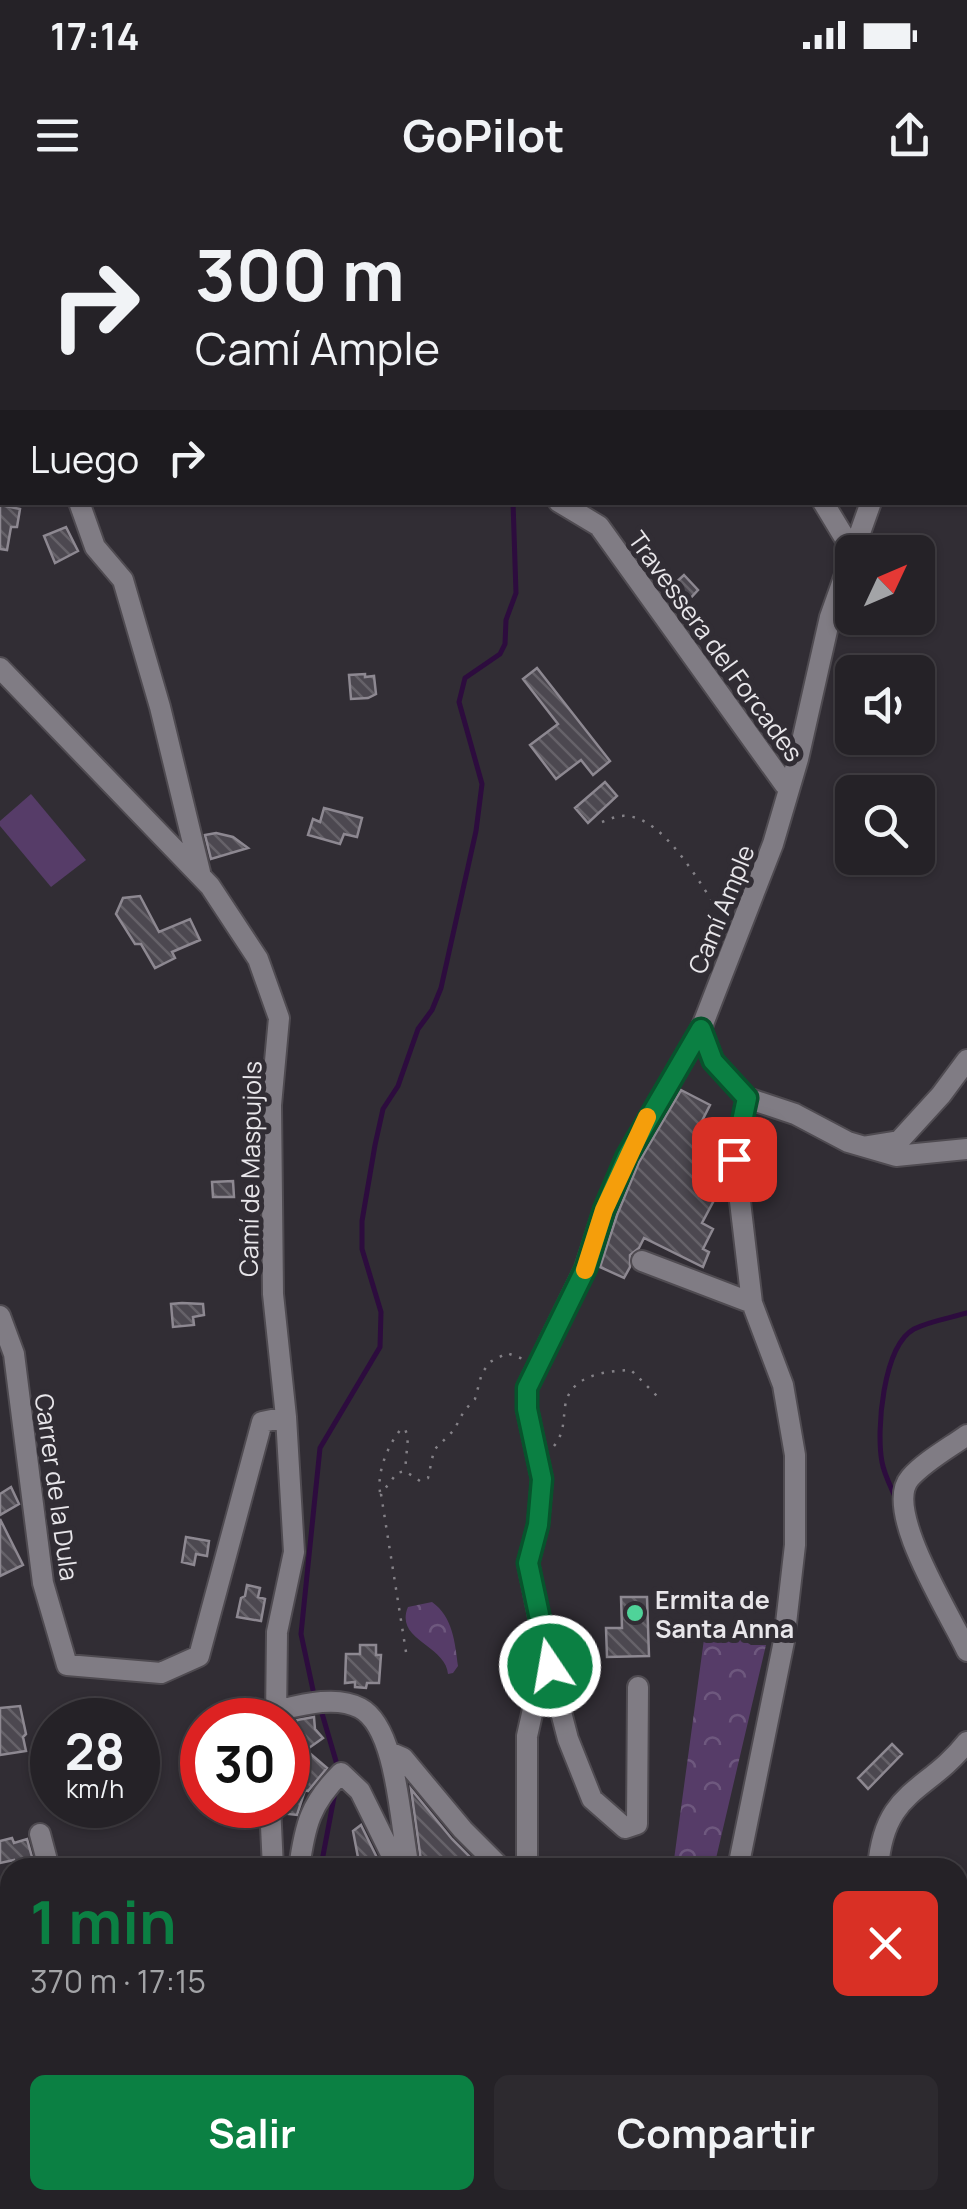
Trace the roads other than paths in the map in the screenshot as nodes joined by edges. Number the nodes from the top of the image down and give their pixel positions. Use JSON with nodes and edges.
{"nodes":[{"id":1,"x":81,"y":505,"type":"edge"},
{"id":2,"x":564,"y":505,"type":"edge"},
{"id":3,"x":825,"y":505,"type":"edge"},
{"id":4,"x":870,"y":505,"type":"edge"},
{"id":5,"x":843,"y":535,"type":"edge"},
{"id":6,"x":858,"y":535,"type":"edge"},
{"id":7,"x":835,"y":602,"type":"edge"},
{"id":8,"x":0,"y":668,"type":"edge"},
{"id":9,"x":785,"y":785,"type":"dead end"},
{"id":10,"x":200,"y":874,"type":"junction"},
{"id":11,"x":701,"y":1029,"type":"junction"},
{"id":12,"x":967,"y":1060,"type":"edge"},
{"id":13,"x":747,"y":1098,"type":"junction"},
{"id":14,"x":866,"y":1146,"type":"junction"},
{"id":15,"x":967,"y":1150,"type":"edge"},
{"id":16,"x":642,"y":1261,"type":"dead end"},
{"id":17,"x":752,"y":1303,"type":"junction"},
{"id":18,"x":0,"y":1316,"type":"edge"},
{"id":19,"x":286,"y":1417,"type":"junction"},
{"id":20,"x":967,"y":1435,"type":"edge"},
{"id":21,"x":967,"y":1651,"type":"edge"},
{"id":22,"x":550,"y":1666,"type":"junction"},
{"id":23,"x":638,"y":1687,"type":"dead end"},
{"id":24,"x":276,"y":1698,"type":"edge"},
{"id":25,"x":310,"y":1704,"type":"edge"},
{"id":26,"x":967,"y":1742,"type":"edge"},
{"id":27,"x":389,"y":1752,"type":"junction"},
{"id":28,"x":271,"y":1828,"type":"edge"},
{"id":29,"x":40,"y":1834,"type":"dead end"},
{"id":30,"x":46,"y":1858,"type":"edge"},
{"id":31,"x":273,"y":1858,"type":"edge"},
{"id":32,"x":300,"y":1858,"type":"edge"},
{"id":33,"x":393,"y":1858,"type":"edge"},
{"id":34,"x":407,"y":1858,"type":"edge"},
{"id":35,"x":491,"y":1858,"type":"edge"},
{"id":36,"x":527,"y":1858,"type":"edge"},
{"id":37,"x":740,"y":1858,"type":"edge"},
{"id":38,"x":880,"y":1858,"type":"edge"}],
"edges":[{"from":1,"to":10,"type":"street"},
{"from":2,"to":9,"type":"street","name":"Travessera del Forcades"},
{"from":3,"to":5,"type":"street"},
{"from":4,"to":6,"type":"street","name":"Camí Ample"},
{"from":7,"to":11,"type":"street","name":"Camí Ample"},
{"from":8,"to":10,"type":"street","name":"Camí de Maspujols"},
{"from":10,"to":19,"type":"street","name":"Camí de Maspujols"},
{"from":11,"to":13,"type":"street"},
{"from":11,"to":22,"type":"street","name":"Camí Ample"},
{"from":12,"to":14,"type":"street"},
{"from":13,"to":14,"type":"street"},
{"from":13,"to":17,"type":"street"},
{"from":14,"to":15,"type":"street"},
{"from":16,"to":17,"type":"street"},
{"from":17,"to":37,"type":"street"},
{"from":18,"to":19,"type":"street","name":"Carrer de la Dula"},
{"from":19,"to":24,"type":"street","name":"Camí de Maspujols"},
{"from":20,"to":21,"type":"street"},
{"from":22,"to":23,"type":"street","name":"Camí Ample"},
{"from":22,"to":36,"type":"street"},
{"from":25,"to":27,"type":"street"},
{"from":26,"to":38,"type":"street"},
{"from":27,"to":34,"type":"street"},
{"from":27,"to":35,"type":"street"},
{"from":28,"to":31,"type":"street"},
{"from":29,"to":30,"type":"street"},
{"from":32,"to":33,"type":"street"}]}
